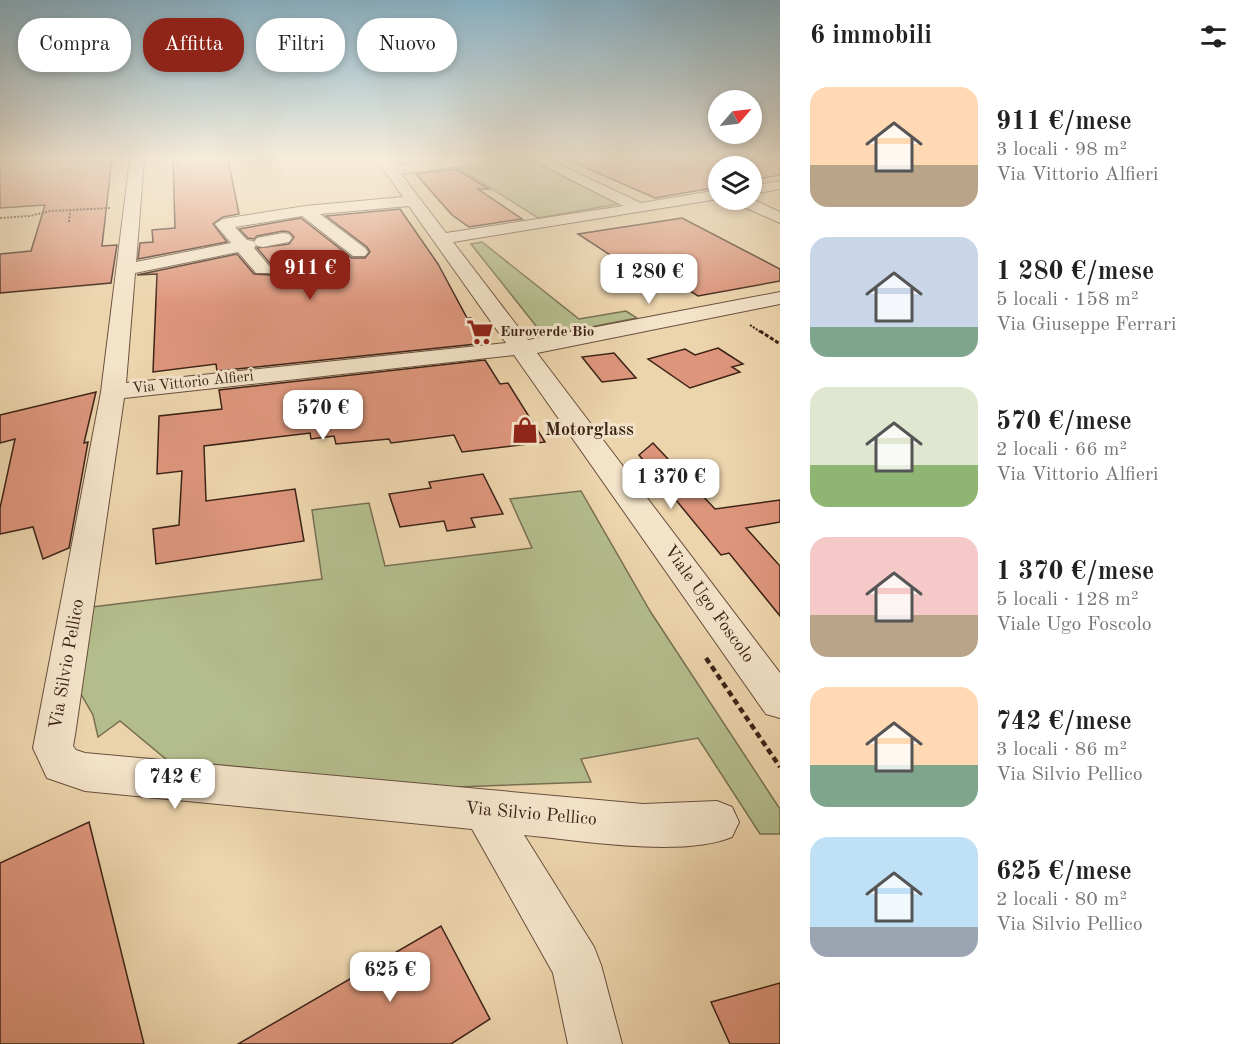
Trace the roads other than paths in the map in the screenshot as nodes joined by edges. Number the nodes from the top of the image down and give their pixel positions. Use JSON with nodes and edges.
{"nodes":[{"id":1,"x":133,"y":208,"type":"edge"},
{"id":2,"x":341,"y":208,"type":"edge"},
{"id":3,"x":420,"y":208,"type":"edge"},
{"id":4,"x":640,"y":208,"type":"edge"},
{"id":5,"x":762,"y":210,"type":"edge"},
{"id":6,"x":305,"y":211,"type":"junction"},
{"id":7,"x":780,"y":218,"type":"edge"},
{"id":8,"x":283,"y":238,"type":"dead end"},
{"id":9,"x":443,"y":239,"type":"junction"},
{"id":10,"x":250,"y":244,"type":"junction"},
{"id":11,"x":359,"y":252,"type":"dead end"},
{"id":12,"x":126,"y":269,"type":"junction"},
{"id":13,"x":263,"y":269,"type":"dead end"},
{"id":14,"x":780,"y":298,"type":"edge"},
{"id":15,"x":523,"y":348,"type":"junction"},
{"id":16,"x":113,"y":392,"type":"junction"},
{"id":17,"x":780,"y":702,"type":"edge"},
{"id":18,"x":484,"y":810,"type":"junction"},
{"id":19,"x":717,"y":822,"type":"dead end"},
{"id":20,"x":595,"y":1044,"type":"edge"}],
"edges":[{"from":1,"to":12,"type":"street","name":"Via Silvio Pellico"},
{"from":2,"to":6,"type":"street"},
{"from":3,"to":9,"type":"street","name":"Viale Ugo Foscolo"},
{"from":4,"to":9,"type":"street"},
{"from":5,"to":7,"type":"street"},
{"from":6,"to":10,"type":"street"},
{"from":6,"to":11,"type":"street"},
{"from":8,"to":10,"type":"street"},
{"from":9,"to":15,"type":"street","name":"Viale Ugo Foscolo"},
{"from":10,"to":12,"type":"street"},
{"from":10,"to":13,"type":"street"},
{"from":12,"to":16,"type":"street","name":"Via Silvio Pellico"},
{"from":14,"to":15,"type":"street","name":"Via Vittorio Alfieri"},
{"from":15,"to":16,"type":"street","name":"Via Vittorio Alfieri"},
{"from":15,"to":17,"type":"street","name":"Viale Ugo Foscolo"},
{"from":16,"to":18,"type":"street","name":"Via Silvio Pellico"},
{"from":18,"to":19,"type":"street","name":"Via Silvio Pellico"},
{"from":18,"to":20,"type":"street"}]}
